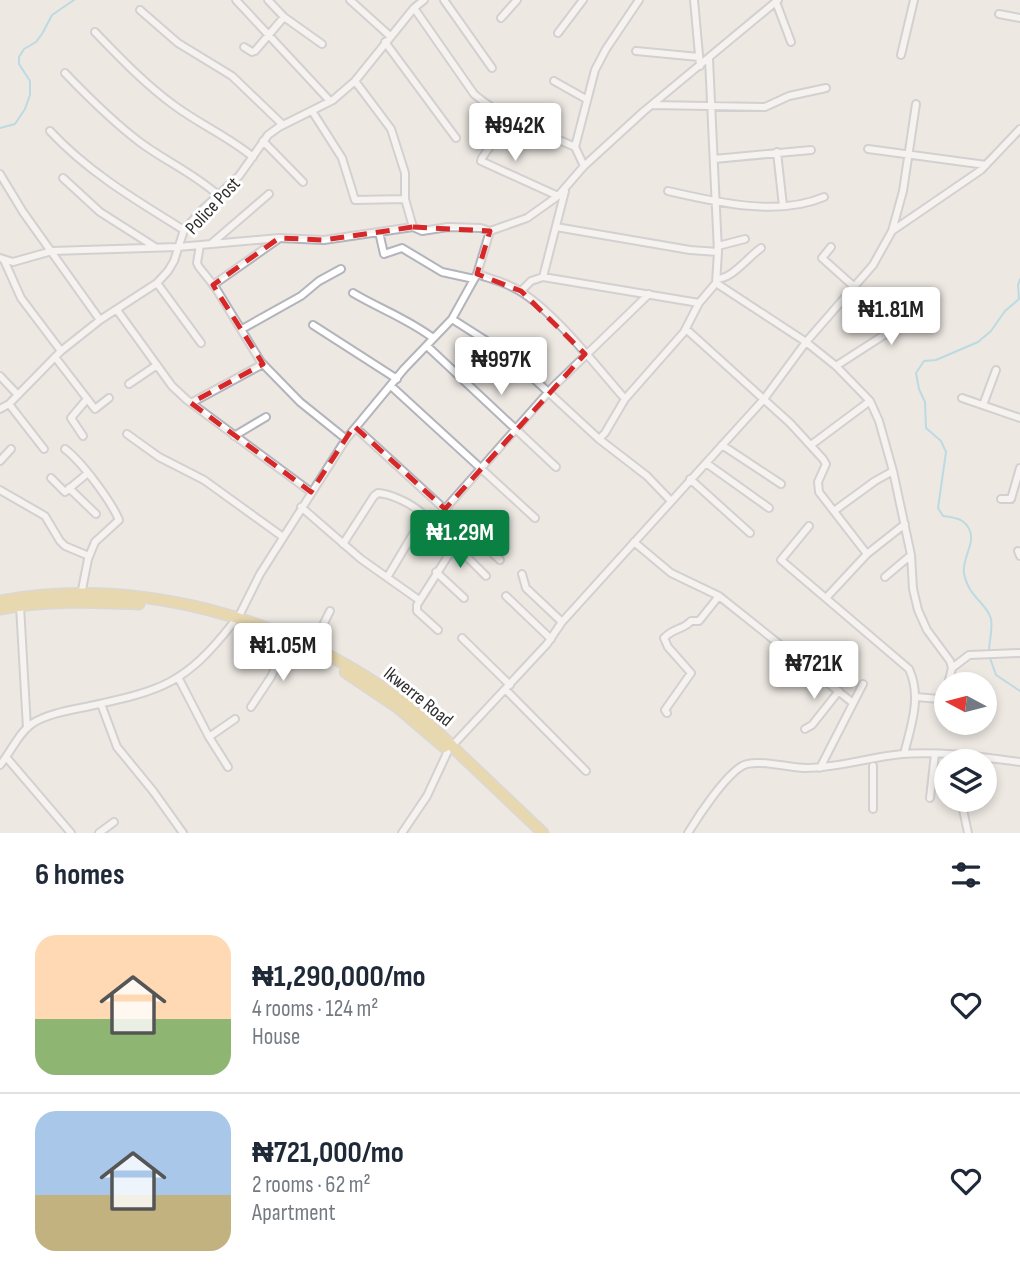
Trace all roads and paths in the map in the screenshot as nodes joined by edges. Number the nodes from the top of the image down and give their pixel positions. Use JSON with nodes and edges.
{"nodes":[{"id":1,"x":236,"y":0,"type":"edge"},
{"id":2,"x":268,"y":0,"type":"edge"},
{"id":3,"x":350,"y":0,"type":"edge"},
{"id":4,"x":444,"y":0,"type":"edge"},
{"id":5,"x":517,"y":0,"type":"edge"},
{"id":6,"x":583,"y":0,"type":"edge"},
{"id":7,"x":639,"y":0,"type":"edge"},
{"id":8,"x":694,"y":0,"type":"edge"},
{"id":9,"x":914,"y":0,"type":"edge"},
{"id":10,"x":421,"y":1,"type":"edge"},
{"id":11,"x":777,"y":1,"type":"edge"},
{"id":12,"x":414,"y":8,"type":"junction"},
{"id":13,"x":140,"y":10,"type":"dead end"},
{"id":14,"x":999,"y":14,"type":"dead end"},
{"id":15,"x":284,"y":17,"type":"junction"},
{"id":16,"x":502,"y":18,"type":"dead end"},
{"id":17,"x":1020,"y":18,"type":"edge"},
{"id":18,"x":95,"y":33,"type":"dead end"},
{"id":19,"x":558,"y":33,"type":"dead end"},
{"id":20,"x":269,"y":36,"type":"junction"},
{"id":21,"x":388,"y":39,"type":"junction"},
{"id":22,"x":791,"y":42,"type":"dead end"},
{"id":23,"x":322,"y":44,"type":"dead end"},
{"id":24,"x":244,"y":47,"type":"dead end"},
{"id":25,"x":636,"y":51,"type":"dead end"},
{"id":26,"x":901,"y":55,"type":"dead end"},
{"id":27,"x":699,"y":58,"type":"junction"},
{"id":28,"x":709,"y":59,"type":"junction"},
{"id":29,"x":700,"y":66,"type":"junction"},
{"id":30,"x":492,"y":68,"type":"dead end"},
{"id":31,"x":65,"y":73,"type":"dead end"},
{"id":32,"x":355,"y":81,"type":"junction"},
{"id":33,"x":554,"y":81,"type":"dead end"},
{"id":34,"x":826,"y":88,"type":"dead end"},
{"id":35,"x":586,"y":99,"type":"junction"},
{"id":36,"x":330,"y":101,"type":"junction"},
{"id":37,"x":916,"y":104,"type":"dead end"},
{"id":38,"x":652,"y":105,"type":"junction"},
{"id":39,"x":712,"y":107,"type":"junction"},
{"id":40,"x":312,"y":111,"type":"junction"},
{"id":41,"x":510,"y":118,"type":"junction"},
{"id":42,"x":283,"y":125,"type":"junction"},
{"id":43,"x":1020,"y":129,"type":"edge"},
{"id":44,"x":50,"y":131,"type":"dead end"},
{"id":45,"x":456,"y":138,"type":"dead end"},
{"id":46,"x":263,"y":141,"type":"junction"},
{"id":47,"x":575,"y":147,"type":"junction"},
{"id":48,"x":811,"y":149,"type":"dead end"},
{"id":49,"x":868,"y":149,"type":"dead end"},
{"id":50,"x":777,"y":152,"type":"junction"},
{"id":51,"x":909,"y":155,"type":"junction"},
{"id":52,"x":253,"y":157,"type":"junction"},
{"id":53,"x":714,"y":159,"type":"junction"},
{"id":54,"x":986,"y":165,"type":"junction"},
{"id":55,"x":584,"y":166,"type":"junction"},
{"id":56,"x":0,"y":174,"type":"edge"},
{"id":57,"x":63,"y":177,"type":"dead end"},
{"id":58,"x":303,"y":182,"type":"dead end"},
{"id":59,"x":566,"y":185,"type":"junction"},
{"id":60,"x":667,"y":191,"type":"dead end"},
{"id":61,"x":269,"y":194,"type":"dead end"},
{"id":62,"x":218,"y":195,"type":"junction"},
{"id":63,"x":558,"y":196,"type":"junction"},
{"id":64,"x":824,"y":197,"type":"dead end"},
{"id":65,"x":405,"y":199,"type":"junction"},
{"id":66,"x":715,"y":200,"type":"junction"},
{"id":67,"x":783,"y":206,"type":"junction"},
{"id":68,"x":413,"y":227,"type":"junction"},
{"id":69,"x":556,"y":227,"type":"junction"},
{"id":70,"x":184,"y":230,"type":"junction"},
{"id":71,"x":490,"y":230,"type":"junction"},
{"id":72,"x":892,"y":231,"type":"junction"},
{"id":73,"x":379,"y":232,"type":"junction"},
{"id":74,"x":279,"y":238,"type":"junction"},
{"id":75,"x":745,"y":239,"type":"dead end"},
{"id":76,"x":211,"y":244,"type":"junction"},
{"id":77,"x":200,"y":245,"type":"junction"},
{"id":78,"x":178,"y":247,"type":"junction"},
{"id":79,"x":831,"y":247,"type":"dead end"},
{"id":80,"x":156,"y":248,"type":"junction"},
{"id":81,"x":761,"y":248,"type":"dead end"},
{"id":82,"x":718,"y":249,"type":"junction"},
{"id":83,"x":51,"y":251,"type":"junction"},
{"id":84,"x":2,"y":259,"type":"edge"},
{"id":85,"x":341,"y":269,"type":"dead end"},
{"id":86,"x":476,"y":277,"type":"junction"},
{"id":87,"x":542,"y":277,"type":"junction"},
{"id":88,"x":716,"y":281,"type":"junction"},
{"id":89,"x":157,"y":283,"type":"junction"},
{"id":90,"x":213,"y":285,"type":"junction"},
{"id":91,"x":855,"y":286,"type":"junction"},
{"id":92,"x":521,"y":291,"type":"junction"},
{"id":93,"x":353,"y":293,"type":"dead end"},
{"id":94,"x":649,"y":294,"type":"junction"},
{"id":95,"x":924,"y":302,"type":"dead end"},
{"id":96,"x":699,"y":303,"type":"junction"},
{"id":97,"x":117,"y":310,"type":"junction"},
{"id":98,"x":452,"y":319,"type":"junction"},
{"id":99,"x":100,"y":320,"type":"junction"},
{"id":100,"x":313,"y":325,"type":"dead end"},
{"id":101,"x":898,"y":326,"type":"junction"},
{"id":102,"x":242,"y":329,"type":"junction"},
{"id":103,"x":686,"y":329,"type":"junction"},
{"id":104,"x":433,"y":338,"type":"junction"},
{"id":105,"x":806,"y":342,"type":"junction"},
{"id":106,"x":201,"y":343,"type":"dead end"},
{"id":107,"x":427,"y":346,"type":"junction"},
{"id":108,"x":61,"y":351,"type":"junction"},
{"id":109,"x":585,"y":354,"type":"junction"},
{"id":110,"x":55,"y":357,"type":"junction"},
{"id":111,"x":263,"y":364,"type":"junction"},
{"id":112,"x":157,"y":365,"type":"junction"},
{"id":113,"x":836,"y":366,"type":"junction"},
{"id":114,"x":996,"y":370,"type":"dead end"},
{"id":115,"x":0,"y":376,"type":"edge"},
{"id":116,"x":397,"y":379,"type":"junction"},
{"id":117,"x":129,"y":384,"type":"dead end"},
{"id":118,"x":391,"y":386,"type":"junction"},
{"id":119,"x":548,"y":392,"type":"junction"},
{"id":120,"x":18,"y":394,"type":"junction"},
{"id":121,"x":109,"y":398,"type":"dead end"},
{"id":122,"x":962,"y":398,"type":"dead end"},
{"id":123,"x":87,"y":399,"type":"junction"},
{"id":124,"x":625,"y":399,"type":"junction"},
{"id":125,"x":764,"y":399,"type":"junction"},
{"id":126,"x":870,"y":401,"type":"junction"},
{"id":127,"x":191,"y":403,"type":"junction"},
{"id":128,"x":9,"y":404,"type":"junction"},
{"id":129,"x":983,"y":405,"type":"junction"},
{"id":130,"x":0,"y":410,"type":"edge"},
{"id":131,"x":266,"y":417,"type":"dead end"},
{"id":132,"x":1020,"y":418,"type":"edge"},
{"id":133,"x":356,"y":428,"type":"junction"},
{"id":134,"x":516,"y":428,"type":"junction"},
{"id":135,"x":127,"y":434,"type":"dead end"},
{"id":136,"x":83,"y":436,"type":"dead end"},
{"id":137,"x":234,"y":436,"type":"junction"},
{"id":138,"x":346,"y":439,"type":"junction"},
{"id":139,"x":599,"y":439,"type":"junction"},
{"id":140,"x":722,"y":445,"type":"junction"},
{"id":141,"x":811,"y":445,"type":"junction"},
{"id":142,"x":11,"y":449,"type":"dead end"},
{"id":143,"x":44,"y":449,"type":"dead end"},
{"id":144,"x":65,"y":449,"type":"dead end"},
{"id":145,"x":0,"y":461,"type":"edge"},
{"id":146,"x":706,"y":463,"type":"junction"},
{"id":147,"x":556,"y":467,"type":"dead end"},
{"id":148,"x":480,"y":468,"type":"junction"},
{"id":149,"x":893,"y":471,"type":"junction"},
{"id":150,"x":1019,"y":471,"type":"edge"},
{"id":151,"x":88,"y":473,"type":"junction"},
{"id":152,"x":51,"y":478,"type":"dead end"},
{"id":153,"x":690,"y":479,"type":"junction"},
{"id":154,"x":781,"y":484,"type":"dead end"},
{"id":155,"x":69,"y":488,"type":"junction"},
{"id":156,"x":0,"y":490,"type":"edge"},
{"id":157,"x":311,"y":492,"type":"junction"},
{"id":158,"x":1001,"y":499,"type":"dead end"},
{"id":159,"x":671,"y":501,"type":"junction"},
{"id":160,"x":301,"y":507,"type":"junction"},
{"id":161,"x":769,"y":508,"type":"dead end"},
{"id":162,"x":445,"y":509,"type":"junction"},
{"id":163,"x":834,"y":511,"type":"junction"},
{"id":164,"x":96,"y":514,"type":"dead end"},
{"id":165,"x":535,"y":518,"type":"dead end"},
{"id":166,"x":905,"y":524,"type":"junction"},
{"id":167,"x":809,"y":526,"type":"dead end"},
{"id":168,"x":750,"y":533,"type":"dead end"},
{"id":169,"x":283,"y":537,"type":"junction"},
{"id":170,"x":634,"y":542,"type":"junction"},
{"id":171,"x":343,"y":544,"type":"junction"},
{"id":172,"x":867,"y":554,"type":"junction"},
{"id":173,"x":911,"y":555,"type":"junction"},
{"id":174,"x":89,"y":556,"type":"junction"},
{"id":175,"x":500,"y":560,"type":"dead end"},
{"id":176,"x":436,"y":572,"type":"junction"},
{"id":177,"x":522,"y":575,"type":"dead end"},
{"id":178,"x":388,"y":576,"type":"junction"},
{"id":179,"x":486,"y":576,"type":"dead end"},
{"id":180,"x":885,"y":577,"type":"dead end"},
{"id":181,"x":81,"y":595,"type":"junction"},
{"id":182,"x":506,"y":596,"type":"dead end"},
{"id":183,"x":719,"y":596,"type":"junction"},
{"id":184,"x":464,"y":598,"type":"dead end"},
{"id":185,"x":826,"y":598,"type":"junction"},
{"id":186,"x":419,"y":600,"type":"junction"},
{"id":187,"x":0,"y":601,"type":"edge"},
{"id":188,"x":20,"y":606,"type":"junction"},
{"id":189,"x":0,"y":609,"type":"edge"},
{"id":190,"x":330,"y":611,"type":"dead end"},
{"id":191,"x":235,"y":620,"type":"junction"},
{"id":192,"x":562,"y":622,"type":"junction"},
{"id":193,"x":438,"y":630,"type":"dead end"},
{"id":194,"x":461,"y":638,"type":"dead end"},
{"id":195,"x":551,"y":639,"type":"junction"},
{"id":196,"x":287,"y":642,"type":"junction"},
{"id":197,"x":312,"y":647,"type":"junction"},
{"id":198,"x":1020,"y":653,"type":"edge"},
{"id":199,"x":951,"y":668,"type":"junction"},
{"id":200,"x":950,"y":672,"type":"edge"},
{"id":201,"x":179,"y":679,"type":"junction"},
{"id":202,"x":863,"y":684,"type":"dead end"},
{"id":203,"x":508,"y":687,"type":"junction"},
{"id":204,"x":839,"y":691,"type":"junction"},
{"id":205,"x":916,"y":697,"type":"junction"},
{"id":206,"x":934,"y":699,"type":"edge"},
{"id":207,"x":853,"y":703,"type":"junction"},
{"id":208,"x":101,"y":704,"type":"junction"},
{"id":209,"x":251,"y":707,"type":"dead end"},
{"id":210,"x":667,"y":713,"type":"dead end"},
{"id":211,"x":235,"y":719,"type":"dead end"},
{"id":212,"x":27,"y":728,"type":"junction"},
{"id":213,"x":805,"y":730,"type":"dead end"},
{"id":214,"x":209,"y":737,"type":"junction"},
{"id":215,"x":450,"y":749,"type":"junction"},
{"id":216,"x":904,"y":754,"type":"junction"},
{"id":217,"x":934,"y":754,"type":"edge"},
{"id":218,"x":6,"y":757,"type":"junction"},
{"id":219,"x":997,"y":761,"type":"edge"},
{"id":220,"x":1020,"y":762,"type":"edge"},
{"id":221,"x":0,"y":765,"type":"edge"},
{"id":222,"x":873,"y":766,"type":"dead end"},
{"id":223,"x":228,"y":767,"type":"dead end"},
{"id":224,"x":820,"y":768,"type":"junction"},
{"id":225,"x":934,"y":769,"type":"edge"},
{"id":226,"x":586,"y":771,"type":"dead end"},
{"id":227,"x":864,"y":783,"type":"dead end"},
{"id":228,"x":873,"y":783,"type":"junction"},
{"id":229,"x":930,"y":798,"type":"dead end"},
{"id":230,"x":873,"y":809,"type":"dead end"},
{"id":231,"x":964,"y":812,"type":"edge"},
{"id":232,"x":114,"y":822,"type":"dead end"},
{"id":233,"x":71,"y":833,"type":"edge"},
{"id":234,"x":99,"y":833,"type":"edge"},
{"id":235,"x":183,"y":833,"type":"edge"},
{"id":236,"x":402,"y":833,"type":"edge"},
{"id":237,"x":534,"y":833,"type":"edge"},
{"id":238,"x":543,"y":833,"type":"edge"},
{"id":239,"x":688,"y":833,"type":"edge"},
{"id":240,"x":968,"y":833,"type":"edge"}],
"edges":[{"from":1,"to":20,"type":"street"},
{"from":2,"to":15,"type":"street"},
{"from":3,"to":21,"type":"street"},
{"from":4,"to":30,"type":"street"},
{"from":5,"to":16,"type":"street"},
{"from":6,"to":19,"type":"street"},
{"from":7,"to":35,"type":"street"},
{"from":8,"to":27,"type":"street"},
{"from":9,"to":26,"type":"street"},
{"from":10,"to":12,"type":"street","name":"Police Post"},
{"from":11,"to":22,"type":"street"},
{"from":11,"to":28,"type":"street"},
{"from":12,"to":21,"type":"street","name":"Police Post"},
{"from":12,"to":41,"type":"street"},
{"from":13,"to":42,"type":"street"},
{"from":14,"to":17,"type":"street"},
{"from":15,"to":20,"type":"street"},
{"from":15,"to":23,"type":"street"},
{"from":18,"to":52,"type":"street"},
{"from":20,"to":24,"type":"street"},
{"from":20,"to":36,"type":"street"},
{"from":21,"to":32,"type":"street","name":"Police Post"},
{"from":21,"to":45,"type":"street"},
{"from":25,"to":27,"type":"street"},
{"from":27,"to":29,"type":"street"},
{"from":28,"to":29,"type":"street"},
{"from":28,"to":39,"type":"street"},
{"from":29,"to":38,"type":"street"},
{"from":31,"to":62,"type":"street"},
{"from":32,"to":36,"type":"street","name":"Police Post"},
{"from":32,"to":65,"type":"street"},
{"from":33,"to":35,"type":"street"},
{"from":34,"to":39,"type":"street"},
{"from":35,"to":47,"type":"street"},
{"from":36,"to":40,"type":"street","name":"Police Post"},
{"from":37,"to":51,"type":"street"},
{"from":38,"to":39,"type":"street"},
{"from":38,"to":55,"type":"street"},
{"from":39,"to":53,"type":"street"},
{"from":40,"to":42,"type":"street","name":"Police Post"},
{"from":40,"to":65,"type":"street"},
{"from":41,"to":47,"type":"street"},
{"from":41,"to":63,"type":"street"},
{"from":42,"to":46,"type":"street","name":"Police Post"},
{"from":43,"to":54,"type":"street"},
{"from":44,"to":70,"type":"street"},
{"from":46,"to":52,"type":"street","name":"Police Post"},
{"from":46,"to":58,"type":"street"},
{"from":47,"to":55,"type":"street"},
{"from":48,"to":50,"type":"street"},
{"from":49,"to":51,"type":"street"},
{"from":50,"to":53,"type":"street"},
{"from":50,"to":67,"type":"street"},
{"from":51,"to":54,"type":"street"},
{"from":51,"to":72,"type":"street"},
{"from":52,"to":62,"type":"street","name":"Police Post"},
{"from":53,"to":66,"type":"street"},
{"from":54,"to":72,"type":"street"},
{"from":55,"to":59,"type":"street"},
{"from":56,"to":83,"type":"street"},
{"from":57,"to":80,"type":"street"},
{"from":59,"to":63,"type":"street"},
{"from":59,"to":69,"type":"street"},
{"from":60,"to":66,"type":"street"},
{"from":61,"to":76,"type":"street"},
{"from":62,"to":70,"type":"street","name":"Police Post"},
{"from":63,"to":71,"type":"street"},
{"from":64,"to":67,"type":"street"},
{"from":65,"to":68,"type":"street"},
{"from":66,"to":67,"type":"street"},
{"from":66,"to":82,"type":"street"},
{"from":68,"to":71,"type":"street"},
{"from":68,"to":73,"type":"street"},
{"from":69,"to":82,"type":"street"},
{"from":69,"to":87,"type":"street"},
{"from":70,"to":78,"type":"street","name":"Police Post"},
{"from":71,"to":86,"type":"street"},
{"from":72,"to":91,"type":"street"},
{"from":73,"to":74,"type":"street"},
{"from":73,"to":86,"type":"street"},
{"from":74,"to":76,"type":"street"},
{"from":74,"to":90,"type":"street"},
{"from":75,"to":82,"type":"street"},
{"from":76,"to":77,"type":"street"},
{"from":77,"to":78,"type":"street"},
{"from":77,"to":90,"type":"street"},
{"from":78,"to":80,"type":"street"},
{"from":78,"to":89,"type":"street","name":"Police Post"},
{"from":79,"to":91,"type":"street"},
{"from":80,"to":83,"type":"street"},
{"from":81,"to":88,"type":"street"},
{"from":82,"to":88,"type":"street"},
{"from":83,"to":84,"type":"street"},
{"from":83,"to":99,"type":"street"},
{"from":84,"to":108,"type":"street"},
{"from":85,"to":102,"type":"street"},
{"from":86,"to":92,"type":"street"},
{"from":86,"to":98,"type":"street"},
{"from":87,"to":92,"type":"street"},
{"from":87,"to":94,"type":"street"},
{"from":88,"to":96,"type":"street"},
{"from":88,"to":105,"type":"street"},
{"from":89,"to":97,"type":"street","name":"Police Post"},
{"from":89,"to":106,"type":"street"},
{"from":90,"to":102,"type":"street"},
{"from":91,"to":101,"type":"street"},
{"from":91,"to":105,"type":"street"},
{"from":92,"to":109,"type":"street"},
{"from":93,"to":104,"type":"street"},
{"from":94,"to":96,"type":"street"},
{"from":94,"to":109,"type":"street"},
{"from":95,"to":101,"type":"street"},
{"from":96,"to":103,"type":"street"},
{"from":97,"to":99,"type":"street","name":"Police Post"},
{"from":97,"to":112,"type":"street"},
{"from":98,"to":104,"type":"street"},
{"from":98,"to":119,"type":"street"},
{"from":99,"to":108,"type":"street","name":"Police Post"},
{"from":100,"to":116,"type":"street"},
{"from":101,"to":113,"type":"street"},
{"from":102,"to":111,"type":"street"},
{"from":103,"to":124,"type":"street"},
{"from":103,"to":125,"type":"street"},
{"from":104,"to":107,"type":"street"},
{"from":105,"to":113,"type":"street"},
{"from":105,"to":125,"type":"street"},
{"from":107,"to":116,"type":"street"},
{"from":107,"to":134,"type":"street"},
{"from":108,"to":110,"type":"street","name":"Police Post"},
{"from":109,"to":119,"type":"street"},
{"from":109,"to":124,"type":"street"},
{"from":110,"to":120,"type":"street","name":"Police Post"},
{"from":110,"to":123,"type":"street"},
{"from":111,"to":127,"type":"street"},
{"from":111,"to":138,"type":"street"},
{"from":112,"to":117,"type":"street"},
{"from":112,"to":127,"type":"street"},
{"from":113,"to":126,"type":"street"},
{"from":114,"to":129,"type":"street"},
{"from":115,"to":120,"type":"street"},
{"from":116,"to":118,"type":"street"},
{"from":118,"to":133,"type":"street"},
{"from":118,"to":148,"type":"street"},
{"from":119,"to":134,"type":"street"},
{"from":119,"to":139,"type":"street"},
{"from":120,"to":128,"type":"street","name":"Police Post"},
{"from":121,"to":123,"type":"street"},
{"from":122,"to":129,"type":"street"},
{"from":123,"to":136,"type":"street"},
{"from":124,"to":139,"type":"street"},
{"from":125,"to":140,"type":"street"},
{"from":125,"to":141,"type":"street"},
{"from":126,"to":141,"type":"street"},
{"from":126,"to":149,"type":"street"},
{"from":127,"to":137,"type":"street"},
{"from":128,"to":130,"type":"street","name":"Police Post"},
{"from":128,"to":143,"type":"street"},
{"from":129,"to":132,"type":"street"},
{"from":131,"to":137,"type":"street"},
{"from":133,"to":138,"type":"street"},
{"from":133,"to":162,"type":"street"},
{"from":134,"to":147,"type":"street"},
{"from":134,"to":148,"type":"street"},
{"from":135,"to":169,"type":"street"},
{"from":137,"to":157,"type":"street"},
{"from":138,"to":157,"type":"street"},
{"from":139,"to":159,"type":"street"},
{"from":140,"to":146,"type":"street"},
{"from":140,"to":154,"type":"street"},
{"from":141,"to":163,"type":"street"},
{"from":142,"to":145,"type":"street"},
{"from":144,"to":151,"type":"street"},
{"from":146,"to":153,"type":"street"},
{"from":146,"to":161,"type":"street"},
{"from":148,"to":162,"type":"street"},
{"from":148,"to":165,"type":"street"},
{"from":149,"to":163,"type":"street"},
{"from":149,"to":166,"type":"street"},
{"from":150,"to":158,"type":"street"},
{"from":151,"to":155,"type":"street"},
{"from":151,"to":174,"type":"street"},
{"from":152,"to":155,"type":"street"},
{"from":153,"to":159,"type":"street"},
{"from":153,"to":168,"type":"street"},
{"from":155,"to":164,"type":"street"},
{"from":156,"to":174,"type":"street"},
{"from":157,"to":160,"type":"street"},
{"from":159,"to":170,"type":"street"},
{"from":160,"to":169,"type":"street"},
{"from":160,"to":171,"type":"street"},
{"from":162,"to":175,"type":"street"},
{"from":163,"to":172,"type":"street"},
{"from":166,"to":172,"type":"street"},
{"from":166,"to":173,"type":"street"},
{"from":167,"to":185,"type":"street"},
{"from":169,"to":191,"type":"street"},
{"from":170,"to":183,"type":"street"},
{"from":170,"to":192,"type":"street"},
{"from":171,"to":178,"type":"street"},
{"from":171,"to":178,"type":"street"},
{"from":172,"to":185,"type":"street"},
{"from":173,"to":180,"type":"street"},
{"from":173,"to":199,"type":"street"},
{"from":174,"to":181,"type":"street"},
{"from":176,"to":179,"type":"street"},
{"from":176,"to":184,"type":"street"},
{"from":176,"to":186,"type":"street"},
{"from":177,"to":192,"type":"street"},
{"from":178,"to":186,"type":"street"},
{"from":181,"to":187,"type":"main road","name":"Ikwerre Road"},
{"from":181,"to":191,"type":"main road","name":"Ikwerre Road"},
{"from":182,"to":195,"type":"street"},
{"from":183,"to":204,"type":"street"},
{"from":183,"to":210,"type":"street"},
{"from":185,"to":205,"type":"street"},
{"from":186,"to":193,"type":"street"},
{"from":188,"to":189,"type":"main road"},
{"from":188,"to":191,"type":"main road"},
{"from":188,"to":212,"type":"street"},
{"from":190,"to":197,"type":"street"},
{"from":191,"to":196,"type":"main road"},
{"from":191,"to":197,"type":"main road","name":"Ikwerre Road"},
{"from":191,"to":201,"type":"street"},
{"from":192,"to":195,"type":"street"},
{"from":194,"to":203,"type":"street"},
{"from":195,"to":203,"type":"street"},
{"from":196,"to":209,"type":"street"},
{"from":196,"to":215,"type":"main road"},
{"from":197,"to":215,"type":"main road","name":"Ikwerre Road"},
{"from":198,"to":199,"type":"street"},
{"from":199,"to":200,"type":"street"},
{"from":201,"to":208,"type":"street"},
{"from":201,"to":214,"type":"street"},
{"from":202,"to":207,"type":"street"},
{"from":203,"to":215,"type":"street"},
{"from":203,"to":226,"type":"street"},
{"from":204,"to":207,"type":"street"},
{"from":204,"to":213,"type":"street"},
{"from":205,"to":206,"type":"street"},
{"from":205,"to":216,"type":"street"},
{"from":207,"to":224,"type":"street"},
{"from":208,"to":212,"type":"street"},
{"from":208,"to":235,"type":"street"},
{"from":211,"to":214,"type":"street"},
{"from":212,"to":218,"type":"street"},
{"from":214,"to":223,"type":"street"},
{"from":215,"to":236,"type":"street"},
{"from":215,"to":237,"type":"main road"},
{"from":215,"to":238,"type":"main road","name":"Ikwerre Road"},
{"from":216,"to":217,"type":"street"},
{"from":216,"to":224,"type":"street"},
{"from":218,"to":221,"type":"street"},
{"from":218,"to":233,"type":"street"},
{"from":219,"to":220,"type":"street"},
{"from":222,"to":228,"type":"street"},
{"from":224,"to":239,"type":"street"},
{"from":225,"to":229,"type":"street"},
{"from":227,"to":228,"type":"street"},
{"from":228,"to":230,"type":"street"},
{"from":231,"to":240,"type":"street"},
{"from":232,"to":234,"type":"street"}]}
